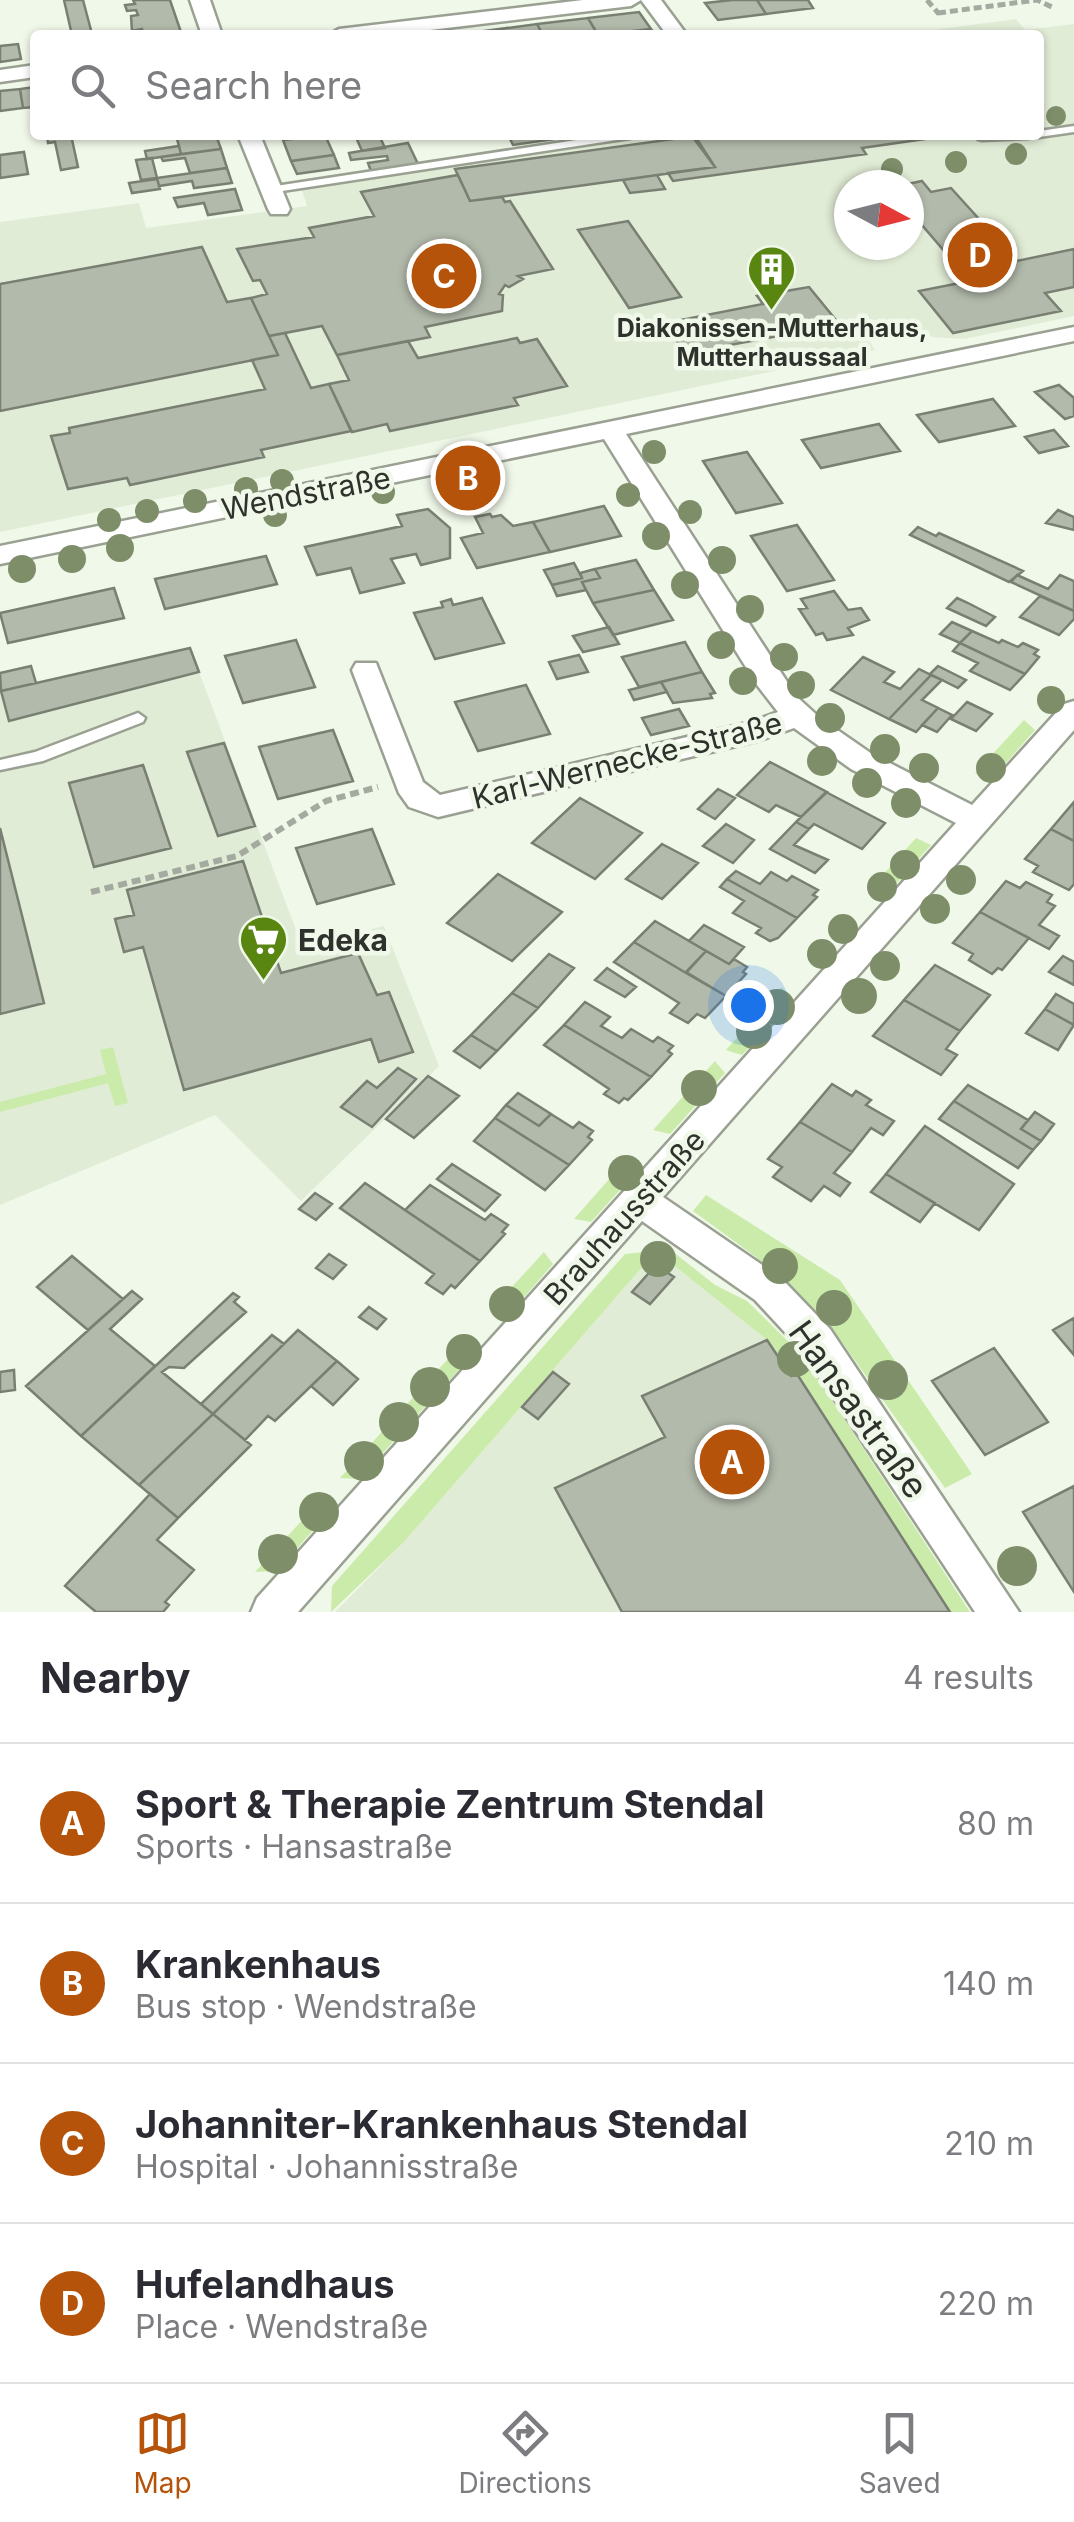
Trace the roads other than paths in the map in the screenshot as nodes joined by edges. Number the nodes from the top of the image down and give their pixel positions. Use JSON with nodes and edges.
{"nodes":[{"id":1,"x":200,"y":0,"type":"edge"},
{"id":2,"x":631,"y":0,"type":"edge"},
{"id":3,"x":651,"y":0,"type":"edge"},
{"id":4,"x":210,"y":30,"type":"edge"},
{"id":5,"x":381,"y":30,"type":"edge"},
{"id":6,"x":673,"y":30,"type":"edge"},
{"id":7,"x":30,"y":73,"type":"edge"},
{"id":8,"x":0,"y":76,"type":"edge"},
{"id":9,"x":1074,"y":130,"type":"edge"},
{"id":10,"x":1044,"y":133,"type":"edge"},
{"id":11,"x":251,"y":140,"type":"edge"},
{"id":12,"x":602,"y":140,"type":"edge"},
{"id":13,"x":274,"y":199,"type":"joint"},
{"id":14,"x":1074,"y":334,"type":"edge"},
{"id":15,"x":612,"y":432,"type":"junction"},
{"id":16,"x":0,"y":555,"type":"edge"},
{"id":17,"x":366,"y":670,"type":"dead end"},
{"id":18,"x":1074,"y":710,"type":"edge"},
{"id":19,"x":796,"y":716,"type":"junction"},
{"id":20,"x":138,"y":718,"type":"dead end"},
{"id":21,"x":0,"y":766,"type":"edge"},
{"id":22,"x":976,"y":820,"type":"junction"},
{"id":23,"x":639,"y":1200,"type":"junction"},
{"id":24,"x":271,"y":1612,"type":"edge"},
{"id":25,"x":999,"y":1612,"type":"edge"}],
"edges":[{"from":1,"to":4,"type":"street"},
{"from":2,"to":5,"type":"street"},
{"from":3,"to":6,"type":"street"},
{"from":7,"to":8,"type":"street"},
{"from":9,"to":10,"type":"lane"},
{"from":11,"to":13,"type":"street"},
{"from":12,"to":13,"type":"lane"},
{"from":14,"to":15,"type":"street","name":"Wendstraße"},
{"from":15,"to":16,"type":"street","name":"Wendstraße"},
{"from":15,"to":19,"type":"street"},
{"from":17,"to":19,"type":"street","name":"Karl-Wernecke-Straße"},
{"from":18,"to":22,"type":"street","name":"Brauhausstraße"},
{"from":19,"to":22,"type":"street"},
{"from":20,"to":21,"type":"lane"},
{"from":22,"to":23,"type":"street","name":"Brauhausstraße"},
{"from":23,"to":24,"type":"street","name":"Brauhausstraße"},
{"from":23,"to":25,"type":"street","name":"Hansastraße"}]}
